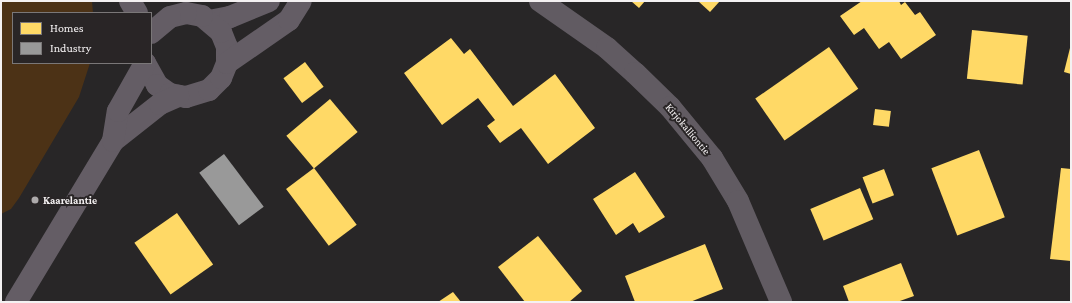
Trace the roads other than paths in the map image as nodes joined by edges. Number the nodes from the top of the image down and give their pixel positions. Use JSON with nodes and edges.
{"nodes":[{"id":1,"x":130,"y":1,"type":"edge"},
{"id":2,"x":269,"y":1,"type":"edge"},
{"id":3,"x":301,"y":1,"type":"edge"},
{"id":4,"x":540,"y":1,"type":"edge"},
{"id":5,"x":180,"y":7,"type":"edge"},
{"id":6,"x":136,"y":12,"type":"edge"},
{"id":7,"x":209,"y":21,"type":"junction"},
{"id":8,"x":152,"y":32,"type":"edge"},
{"id":9,"x":227,"y":63,"type":"junction"},
{"id":10,"x":144,"y":64,"type":"edge"},
{"id":11,"x":146,"y":64,"type":"edge"},
{"id":12,"x":178,"y":96,"type":"junction"},
{"id":13,"x":113,"y":141,"type":"junction"},
{"id":14,"x":16,"y":302,"type":"edge"},
{"id":15,"x":781,"y":302,"type":"edge"}],
"edges":[{"from":1,"to":6,"type":"main road"},
{"from":2,"to":7,"type":"main road"},
{"from":3,"to":9,"type":"main road"},
{"from":4,"to":15,"type":"street","name":"Kirjokalliontie"},
{"from":5,"to":7,"type":"main road"},
{"from":5,"to":8,"type":"main road"},
{"from":7,"to":9,"type":"main road"},
{"from":9,"to":12,"type":"main road"},
{"from":10,"to":13,"type":"main road"},
{"from":11,"to":12,"type":"main road"},
{"from":12,"to":13,"type":"main road"},
{"from":13,"to":14,"type":"main road"}]}
